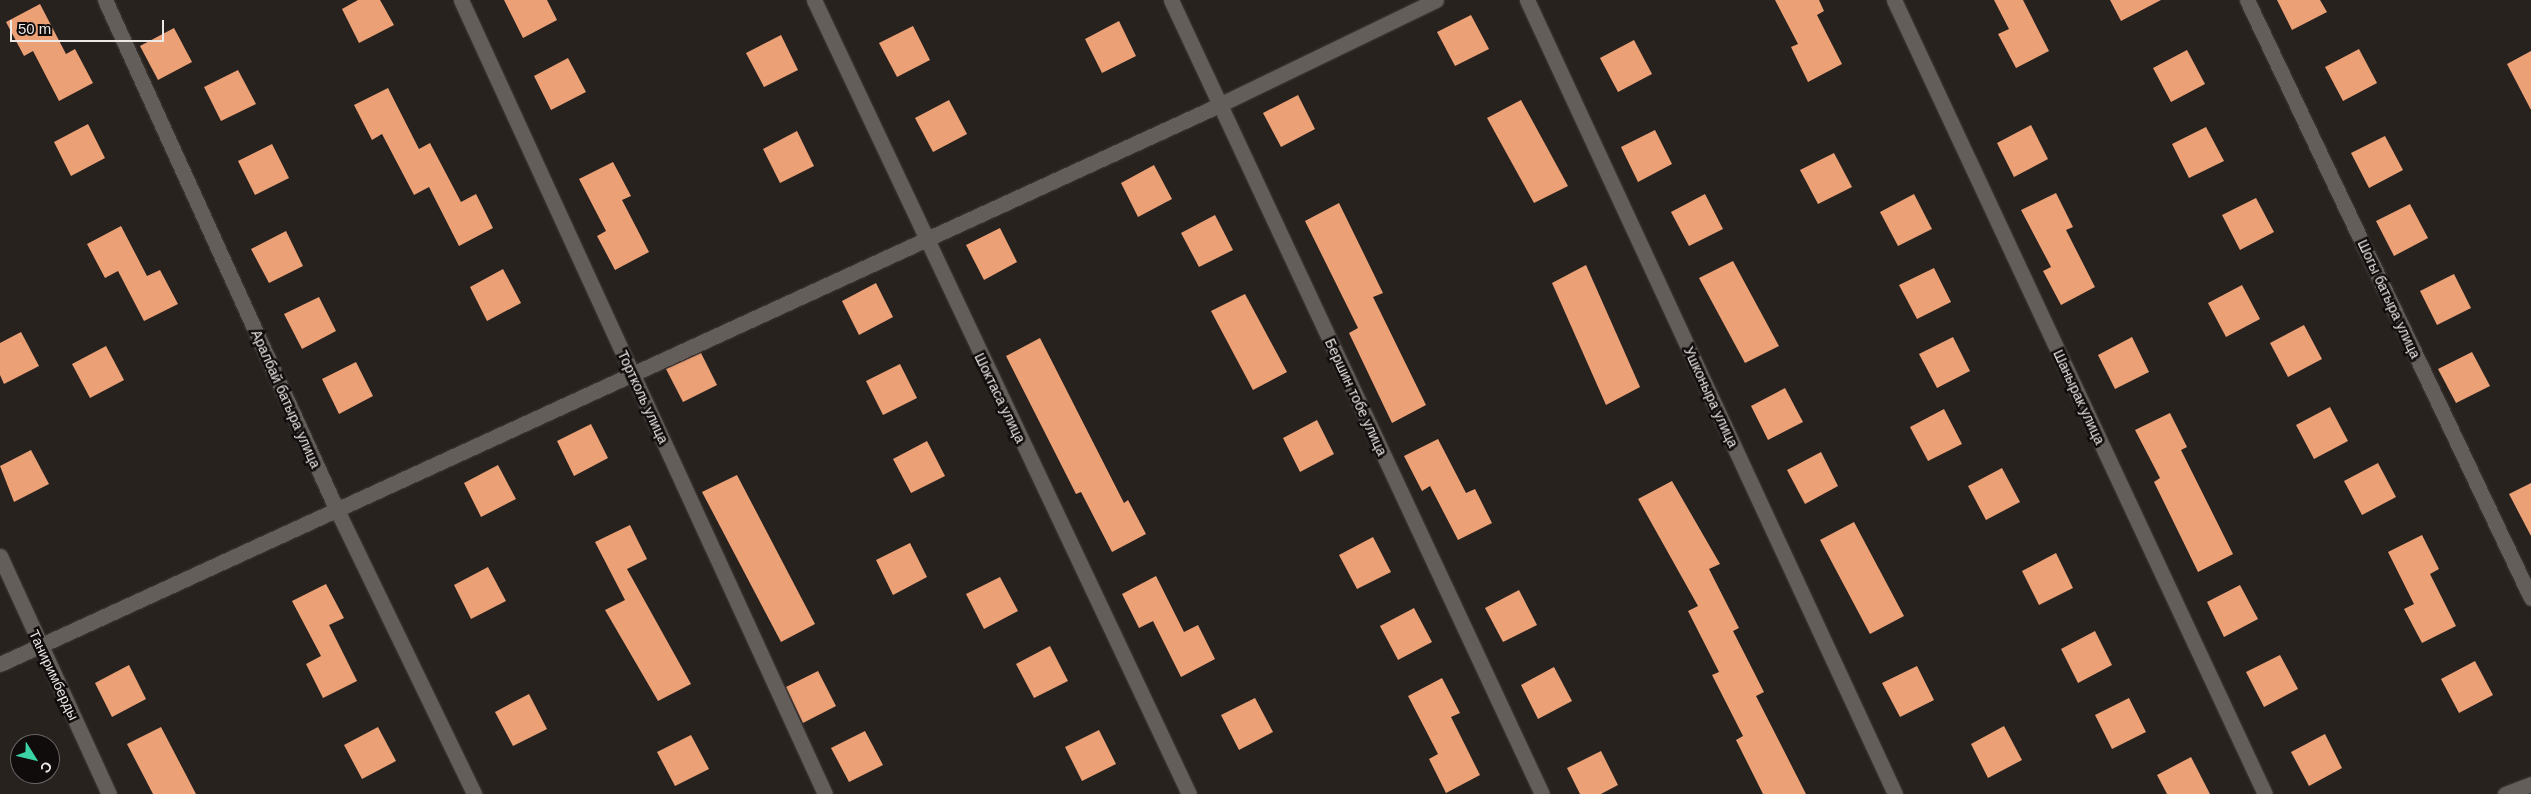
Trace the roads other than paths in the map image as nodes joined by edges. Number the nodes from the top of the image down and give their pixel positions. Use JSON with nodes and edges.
{"nodes":[{"id":1,"x":105,"y":0,"type":"edge"},
{"id":2,"x":461,"y":0,"type":"edge"},
{"id":3,"x":814,"y":0,"type":"edge"},
{"id":4,"x":1171,"y":0,"type":"edge"},
{"id":5,"x":1436,"y":0,"type":"edge"},
{"id":6,"x":1526,"y":0,"type":"edge"},
{"id":7,"x":1894,"y":0,"type":"edge"},
{"id":8,"x":2247,"y":0,"type":"edge"},
{"id":9,"x":1219,"y":105,"type":"junction"},
{"id":10,"x":924,"y":240,"type":"junction"},
{"id":11,"x":632,"y":373,"type":"junction"},
{"id":12,"x":336,"y":508,"type":"junction"},
{"id":13,"x":0,"y":556,"type":"edge"},
{"id":14,"x":2531,"y":598,"type":"edge"},
{"id":15,"x":41,"y":645,"type":"junction"},
{"id":16,"x":0,"y":664,"type":"edge"},
{"id":17,"x":2531,"y":784,"type":"edge"},
{"id":18,"x":109,"y":794,"type":"edge"},
{"id":19,"x":474,"y":794,"type":"edge"},
{"id":20,"x":826,"y":794,"type":"edge"},
{"id":21,"x":1190,"y":794,"type":"edge"},
{"id":22,"x":1542,"y":794,"type":"edge"},
{"id":23,"x":1895,"y":794,"type":"edge"},
{"id":24,"x":2264,"y":794,"type":"edge"},
{"id":25,"x":2505,"y":794,"type":"edge"}],
"edges":[{"from":1,"to":12,"type":"street","name":"Аралбай батыра улица"},
{"from":2,"to":11,"type":"street","name":"Тортколь улица"},
{"from":3,"to":10,"type":"street","name":"Шоктаса улица"},
{"from":4,"to":9,"type":"street","name":"Бершин тобе улица"},
{"from":5,"to":9,"type":"street"},
{"from":6,"to":23,"type":"street","name":"Ушконыра улица"},
{"from":7,"to":24,"type":"street","name":"Шанырак улица"},
{"from":8,"to":14,"type":"street","name":"Шогы батыра улица"},
{"from":9,"to":10,"type":"street"},
{"from":9,"to":22,"type":"street","name":"Бершин тобе улица"},
{"from":10,"to":11,"type":"street"},
{"from":10,"to":21,"type":"street","name":"Шоктаса улица"},
{"from":11,"to":12,"type":"street"},
{"from":11,"to":20,"type":"street","name":"Тортколь улица"},
{"from":12,"to":15,"type":"street"},
{"from":12,"to":19,"type":"street","name":"Аралбай батыра улица"},
{"from":13,"to":15,"type":"street","name":"Таниримберды"},
{"from":15,"to":16,"type":"street"},
{"from":15,"to":18,"type":"street","name":"Таниримберды"},
{"from":17,"to":25,"type":"street"}]}
